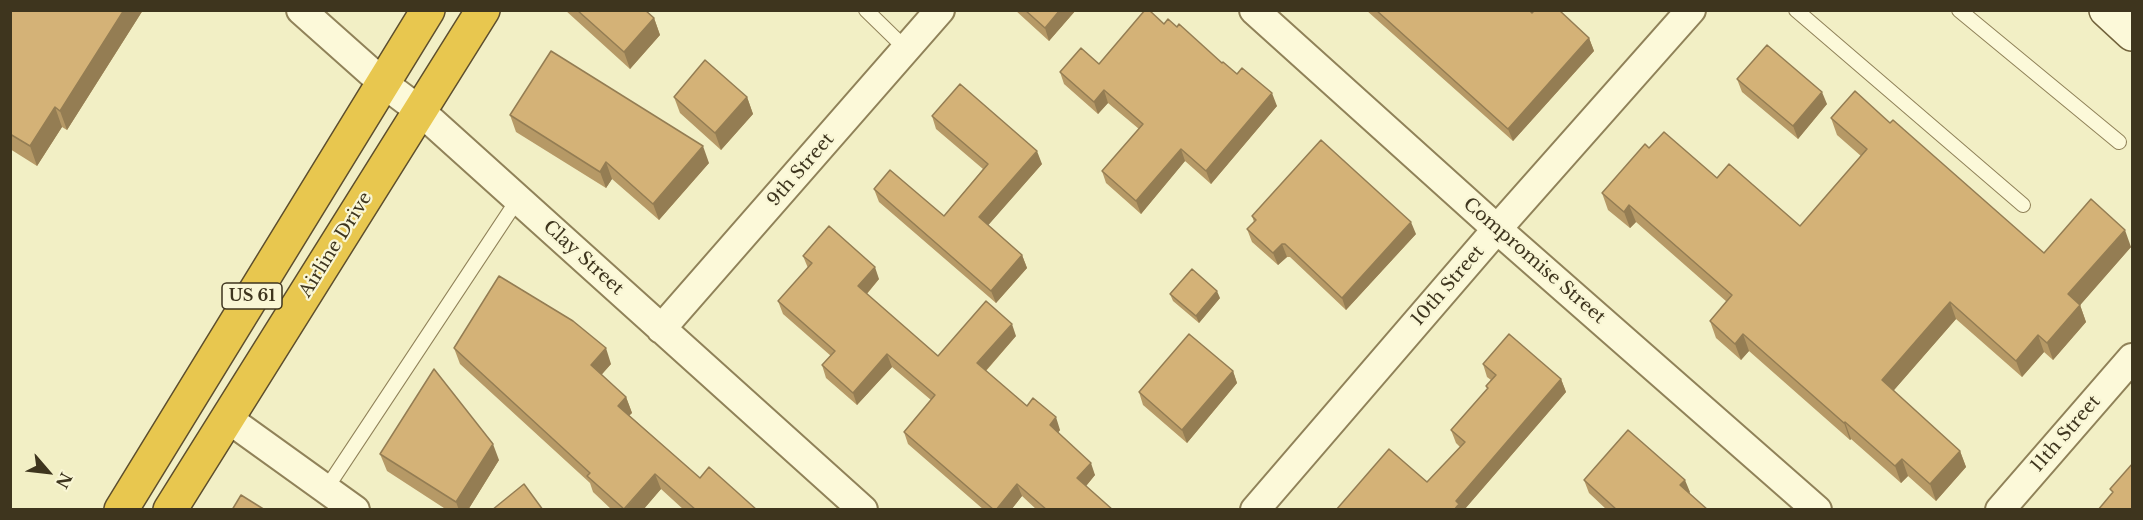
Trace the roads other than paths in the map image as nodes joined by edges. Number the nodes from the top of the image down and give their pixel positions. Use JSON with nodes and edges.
{"nodes":[{"id":1,"x":302,"y":10,"type":"edge"},
{"id":2,"x":428,"y":10,"type":"edge"},
{"id":3,"x":483,"y":10,"type":"edge"},
{"id":4,"x":866,"y":10,"type":"edge"},
{"id":5,"x":940,"y":10,"type":"edge"},
{"id":6,"x":1254,"y":10,"type":"edge"},
{"id":7,"x":1691,"y":10,"type":"edge"},
{"id":8,"x":1796,"y":10,"type":"edge"},
{"id":9,"x":1959,"y":10,"type":"edge"},
{"id":10,"x":2106,"y":10,"type":"edge"},
{"id":11,"x":2133,"y":34,"type":"edge"},
{"id":12,"x":906,"y":49,"type":"junction"},
{"id":13,"x":383,"y":83,"type":"junction"},
{"id":14,"x":419,"y":110,"type":"junction"},
{"id":15,"x":2119,"y":142,"type":"dead end"},
{"id":16,"x":518,"y":199,"type":"junction"},
{"id":17,"x":2023,"y":205,"type":"dead end"},
{"id":18,"x":1497,"y":229,"type":"junction"},
{"id":19,"x":662,"y":329,"type":"junction"},
{"id":20,"x":2133,"y":358,"type":"edge"},
{"id":21,"x":227,"y":418,"type":"junction"},
{"id":22,"x":326,"y":489,"type":"junction"},
{"id":23,"x":121,"y":510,"type":"edge"},
{"id":24,"x":170,"y":510,"type":"edge"},
{"id":25,"x":355,"y":510,"type":"edge"},
{"id":26,"x":863,"y":510,"type":"edge"},
{"id":27,"x":1255,"y":510,"type":"edge"},
{"id":28,"x":1817,"y":510,"type":"edge"},
{"id":29,"x":2000,"y":510,"type":"edge"}],
"edges":[{"from":1,"to":13,"type":"street","name":"Clay Street"},
{"from":2,"to":13,"type":"highway","number":"US 61"},
{"from":3,"to":14,"type":"highway","name":"Airline Drive","number":"US 61"},
{"from":4,"to":12,"type":"lane"},
{"from":5,"to":12,"type":"street","name":"9th Street"},
{"from":6,"to":18,"type":"street","name":"Compromise Street"},
{"from":7,"to":18,"type":"street","name":"10th Street"},
{"from":8,"to":17,"type":"lane"},
{"from":9,"to":15,"type":"lane"},
{"from":10,"to":11,"type":"main road"},
{"from":12,"to":19,"type":"street","name":"9th Street"},
{"from":13,"to":14,"type":"street","name":"Clay Street"},
{"from":13,"to":23,"type":"highway","number":"US 61"},
{"from":14,"to":16,"type":"street","name":"Clay Street"},
{"from":14,"to":21,"type":"highway","name":"Airline Drive","number":"US 61"},
{"from":16,"to":19,"type":"street","name":"Clay Street"},
{"from":16,"to":22,"type":"lane"},
{"from":18,"to":27,"type":"street","name":"10th Street"},
{"from":18,"to":28,"type":"street","name":"Compromise Street"},
{"from":19,"to":26,"type":"street","name":"Clay Street"},
{"from":20,"to":29,"type":"street","name":"11th Street"},
{"from":21,"to":22,"type":"street"},
{"from":21,"to":24,"type":"highway","name":"Airline Drive","number":"US 61"},
{"from":22,"to":25,"type":"street"}]}
